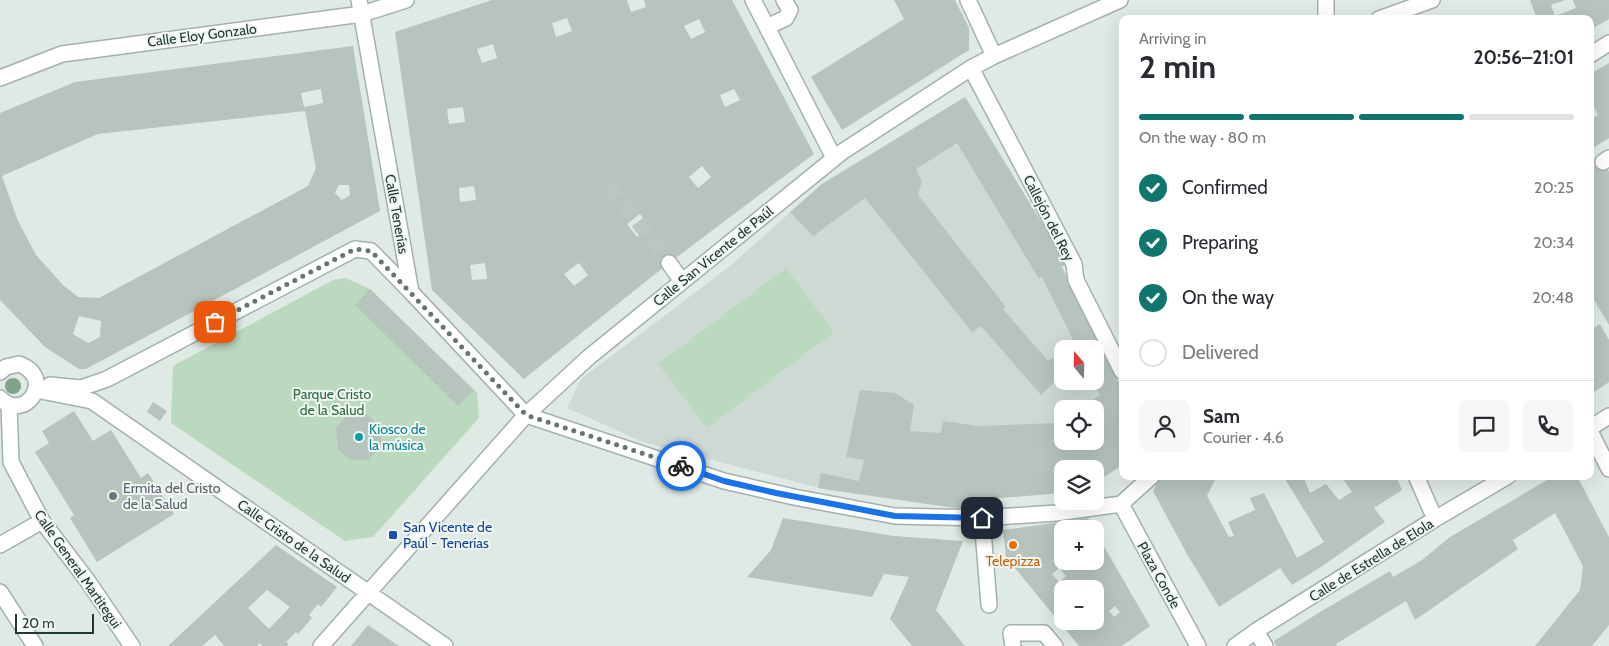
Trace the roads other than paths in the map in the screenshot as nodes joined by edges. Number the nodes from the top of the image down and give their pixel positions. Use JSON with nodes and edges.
{"nodes":[{"id":1,"x":406,"y":0,"type":"edge"},
{"id":2,"x":752,"y":0,"type":"edge"},
{"id":3,"x":784,"y":0,"type":"edge"},
{"id":4,"x":968,"y":0,"type":"edge"},
{"id":5,"x":1120,"y":0,"type":"edge"},
{"id":6,"x":1326,"y":0,"type":"edge"},
{"id":7,"x":1432,"y":0,"type":"edge"},
{"id":8,"x":360,"y":7,"type":"edge"},
{"id":9,"x":1326,"y":15,"type":"edge"},
{"id":10,"x":1391,"y":15,"type":"edge"},
{"id":11,"x":767,"y":28,"type":"junction"},
{"id":12,"x":1609,"y":43,"type":"edge"},
{"id":13,"x":1594,"y":52,"type":"edge"},
{"id":14,"x":994,"y":56,"type":"junction"},
{"id":15,"x":971,"y":68,"type":"junction"},
{"id":16,"x":0,"y":78,"type":"edge"},
{"id":17,"x":834,"y":158,"type":"junction"},
{"id":18,"x":669,"y":263,"type":"tunnel mouth"},
{"id":19,"x":682,"y":281,"type":"junction"},
{"id":20,"x":411,"y":292,"type":"junction"},
{"id":21,"x":1119,"y":365,"type":"edge"},
{"id":22,"x":0,"y":371,"type":"edge"},
{"id":23,"x":36,"y":387,"type":"junction"},
{"id":24,"x":3,"y":403,"type":"edge"},
{"id":25,"x":526,"y":415,"type":"junction"},
{"id":26,"x":1609,"y":416,"type":"edge"},
{"id":27,"x":1594,"y":427,"type":"edge"},
{"id":28,"x":1594,"y":438,"type":"edge"},
{"id":29,"x":1609,"y":469,"type":"edge"},
{"id":30,"x":1147,"y":480,"type":"edge"},
{"id":31,"x":1418,"y":480,"type":"edge"},
{"id":32,"x":1501,"y":480,"type":"edge"},
{"id":33,"x":1120,"y":504,"type":"junction"},
{"id":34,"x":982,"y":518,"type":"junction"},
{"id":35,"x":1436,"y":519,"type":"junction"},
{"id":36,"x":42,"y":521,"type":"junction"},
{"id":37,"x":0,"y":545,"type":"edge"},
{"id":38,"x":0,"y":592,"type":"edge"},
{"id":39,"x":368,"y":592,"type":"junction"},
{"id":40,"x":989,"y":605,"type":"dead end"},
{"id":41,"x":1256,"y":631,"type":"junction"},
{"id":42,"x":35,"y":646,"type":"edge"},
{"id":43,"x":132,"y":646,"type":"edge"},
{"id":44,"x":321,"y":646,"type":"edge"},
{"id":45,"x":445,"y":646,"type":"edge"},
{"id":46,"x":1012,"y":646,"type":"edge"},
{"id":47,"x":1055,"y":646,"type":"edge"},
{"id":48,"x":1198,"y":646,"type":"edge"},
{"id":49,"x":1235,"y":646,"type":"edge"},
{"id":50,"x":1265,"y":646,"type":"edge"}],
"edges":[{"from":1,"to":8,"type":"street","name":"Calle Eloy Gonzalo"},
{"from":2,"to":11,"type":"street"},
{"from":3,"to":11,"type":"street"},
{"from":4,"to":14,"type":"street"},
{"from":5,"to":14,"type":"street","name":"Calle San Vicente de Paúl"},
{"from":6,"to":9,"type":"street"},
{"from":7,"to":10,"type":"street"},
{"from":8,"to":16,"type":"street","name":"Calle Eloy Gonzalo"},
{"from":8,"to":20,"type":"street","name":"Calle Tenerías"},
{"from":11,"to":17,"type":"street"},
{"from":12,"to":13,"type":"street"},
{"from":14,"to":15,"type":"street","name":"Calle San Vicente de Paúl"},
{"from":15,"to":17,"type":"street","name":"Calle San Vicente de Paúl"},
{"from":15,"to":21,"type":"street","name":"Callejón del Rey"},
{"from":17,"to":19,"type":"street","name":"Calle San Vicente de Paúl"},
{"from":18,"to":19,"type":"street"},
{"from":19,"to":25,"type":"street","name":"Calle San Vicente de Paúl"},
{"from":20,"to":23,"type":"street"},
{"from":20,"to":25,"type":"street"},
{"from":22,"to":23,"type":"street"},
{"from":23,"to":24,"type":"street"},
{"from":23,"to":39,"type":"street","name":"Calle Cristo de la Salud"},
{"from":24,"to":36,"type":"street","name":"Calle General Martitegui"},
{"from":25,"to":34,"type":"street"},
{"from":25,"to":39,"type":"street","name":"Calle San Vicente de Paúl"},
{"from":26,"to":27,"type":"street"},
{"from":28,"to":29,"type":"street"},
{"from":30,"to":33,"type":"street"},
{"from":31,"to":35,"type":"street"},
{"from":32,"to":35,"type":"street","name":"Calle de Estrella de Elola"},
{"from":33,"to":34,"type":"street"},
{"from":33,"to":48,"type":"street","name":"Plaza Conde"},
{"from":34,"to":40,"type":"street"},
{"from":35,"to":41,"type":"street","name":"Calle de Estrella de Elola"},
{"from":36,"to":37,"type":"street"},
{"from":36,"to":43,"type":"street","name":"Calle General Martitegui"},
{"from":38,"to":42,"type":"street"},
{"from":39,"to":44,"type":"street","name":"Calle San Vicente de Paúl"},
{"from":39,"to":45,"type":"street","name":"Calle Cristo de la Salud"},
{"from":41,"to":49,"type":"street","name":"Calle de Estrella de Elola"},
{"from":41,"to":50,"type":"street"},
{"from":46,"to":47,"type":"street"}]}
